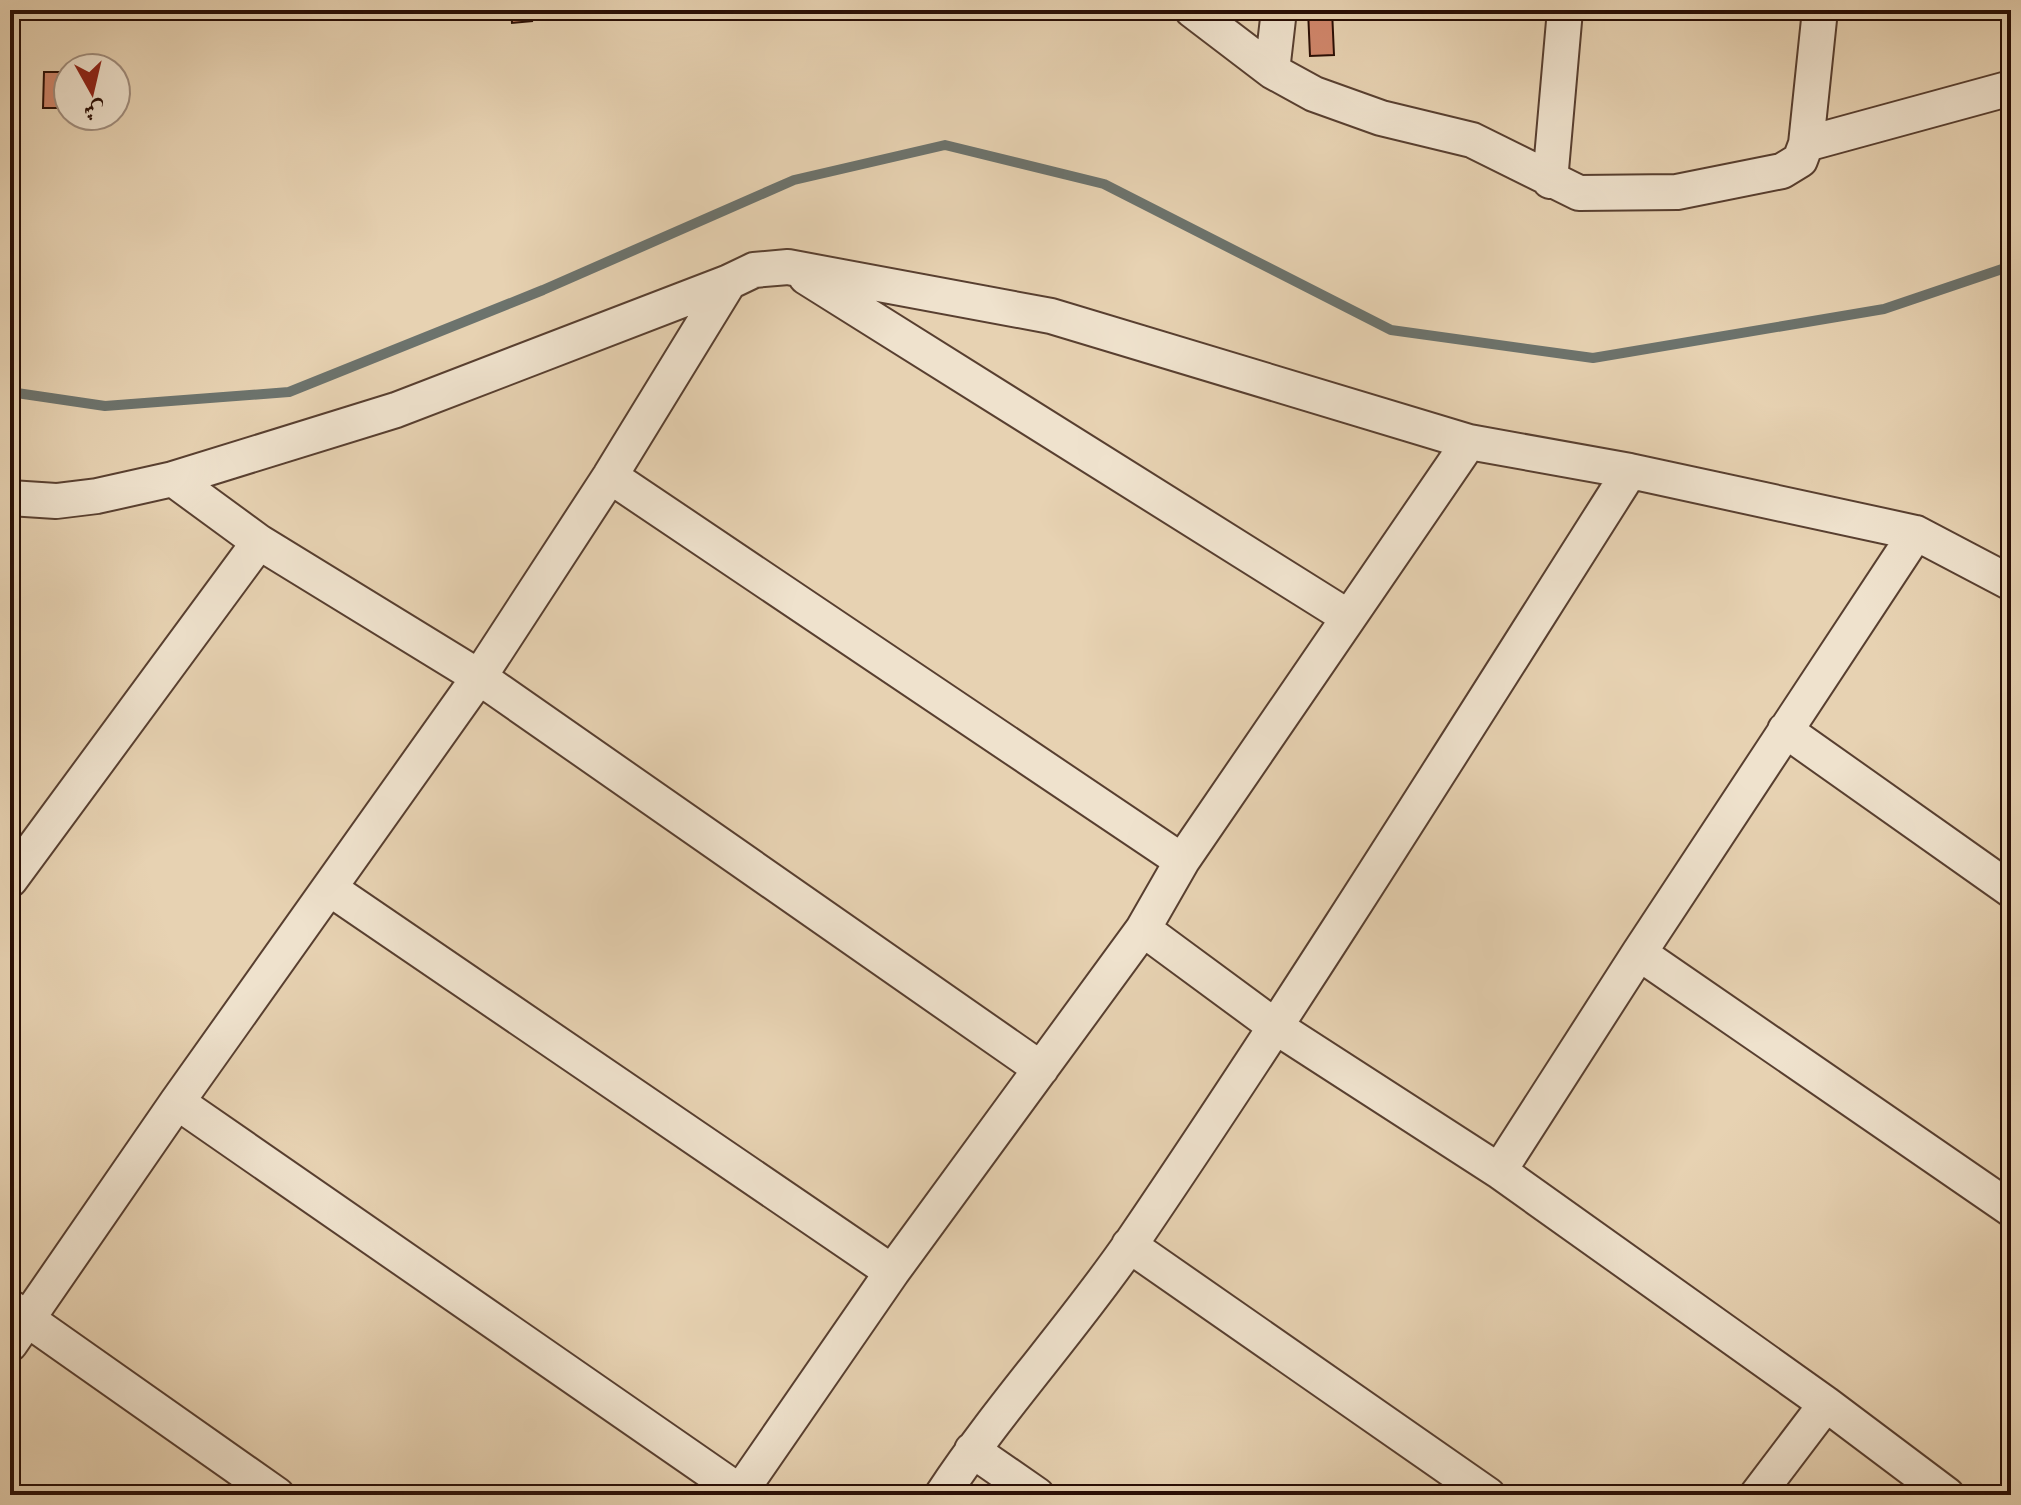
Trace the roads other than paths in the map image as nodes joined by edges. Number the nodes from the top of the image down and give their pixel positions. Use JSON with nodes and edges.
{"nodes":[{"id":1,"x":1192,"y":10,"type":"edge"},
{"id":2,"x":1279,"y":10,"type":"edge"},
{"id":3,"x":1565,"y":10,"type":"edge"},
{"id":4,"x":1820,"y":10,"type":"edge"},
{"id":5,"x":1272,"y":71,"type":"junction"},
{"id":6,"x":2011,"y":88,"type":"edge"},
{"id":7,"x":1806,"y":144,"type":"junction"},
{"id":8,"x":1550,"y":181,"type":"junction"},
{"id":9,"x":788,"y":267,"type":"junction"},
{"id":10,"x":729,"y":282,"type":"junction"},
{"id":11,"x":1469,"y":442,"type":"junction"},
{"id":12,"x":1630,"y":471,"type":"junction"},
{"id":13,"x":610,"y":476,"type":"junction"},
{"id":14,"x":173,"y":479,"type":"junction"},
{"id":15,"x":10,"y":498,"type":"edge"},
{"id":16,"x":1916,"y":533,"type":"junction"},
{"id":17,"x":259,"y":542,"type":"junction"},
{"id":18,"x":2011,"y":583,"type":"edge"},
{"id":19,"x":1348,"y":617,"type":"junction"},
{"id":20,"x":479,"y":677,"type":"junction"},
{"id":21,"x":1785,"y":730,"type":"junction"},
{"id":22,"x":1182,"y":861,"type":"junction"},
{"id":23,"x":10,"y":880,"type":"edge"},
{"id":24,"x":329,"y":888,"type":"junction"},
{"id":25,"x":2011,"y":890,"type":"edge"},
{"id":26,"x":1143,"y":929,"type":"junction"},
{"id":27,"x":1639,"y":953,"type":"junction"},
{"id":28,"x":1276,"y":1027,"type":"junction"},
{"id":29,"x":1041,"y":1069,"type":"junction"},
{"id":30,"x":177,"y":1102,"type":"junction"},
{"id":31,"x":1499,"y":1171,"type":"junction"},
{"id":32,"x":2011,"y":1209,"type":"edge"},
{"id":33,"x":1129,"y":1245,"type":"junction"},
{"id":34,"x":892,"y":1272,"type":"junction"},
{"id":35,"x":16,"y":1323,"type":"edge"},
{"id":36,"x":1826,"y":1404,"type":"junction"},
{"id":37,"x":972,"y":1450,"type":"junction"},
{"id":38,"x":739,"y":1494,"type":"edge"},
{"id":39,"x":277,"y":1495,"type":"edge"},
{"id":40,"x":942,"y":1495,"type":"edge"},
{"id":41,"x":1037,"y":1495,"type":"edge"},
{"id":42,"x":1488,"y":1495,"type":"edge"},
{"id":43,"x":1757,"y":1495,"type":"edge"},
{"id":44,"x":1947,"y":1495,"type":"edge"}],
"edges":[{"from":1,"to":5,"type":"street"},
{"from":2,"to":5,"type":"street"},
{"from":3,"to":8,"type":"street"},
{"from":4,"to":7,"type":"street"},
{"from":5,"to":8,"type":"street"},
{"from":6,"to":7,"type":"street"},
{"from":7,"to":8,"type":"street"},
{"from":9,"to":10,"type":"street"},
{"from":9,"to":11,"type":"street"},
{"from":9,"to":19,"type":"street"},
{"from":10,"to":13,"type":"street"},
{"from":10,"to":14,"type":"street"},
{"from":11,"to":12,"type":"street"},
{"from":11,"to":19,"type":"street"},
{"from":12,"to":16,"type":"street"},
{"from":12,"to":28,"type":"street"},
{"from":13,"to":20,"type":"street"},
{"from":13,"to":22,"type":"street"},
{"from":14,"to":15,"type":"street"},
{"from":14,"to":17,"type":"street"},
{"from":16,"to":18,"type":"street"},
{"from":16,"to":21,"type":"street"},
{"from":17,"to":20,"type":"street"},
{"from":17,"to":23,"type":"street"},
{"from":19,"to":22,"type":"street"},
{"from":20,"to":24,"type":"street"},
{"from":20,"to":29,"type":"street"},
{"from":21,"to":25,"type":"street"},
{"from":21,"to":27,"type":"street"},
{"from":22,"to":26,"type":"street"},
{"from":24,"to":30,"type":"street"},
{"from":24,"to":34,"type":"street"},
{"from":26,"to":28,"type":"street"},
{"from":26,"to":29,"type":"street"},
{"from":27,"to":31,"type":"street"},
{"from":27,"to":32,"type":"street"},
{"from":28,"to":31,"type":"street"},
{"from":28,"to":33,"type":"street"},
{"from":29,"to":34,"type":"street"},
{"from":30,"to":35,"type":"street"},
{"from":30,"to":38,"type":"street"},
{"from":31,"to":36,"type":"street"},
{"from":33,"to":37,"type":"street"},
{"from":33,"to":42,"type":"street"},
{"from":34,"to":38,"type":"street"},
{"from":35,"to":39,"type":"street"},
{"from":36,"to":43,"type":"street"},
{"from":36,"to":44,"type":"street"},
{"from":37,"to":40,"type":"street"},
{"from":37,"to":41,"type":"street"}]}
